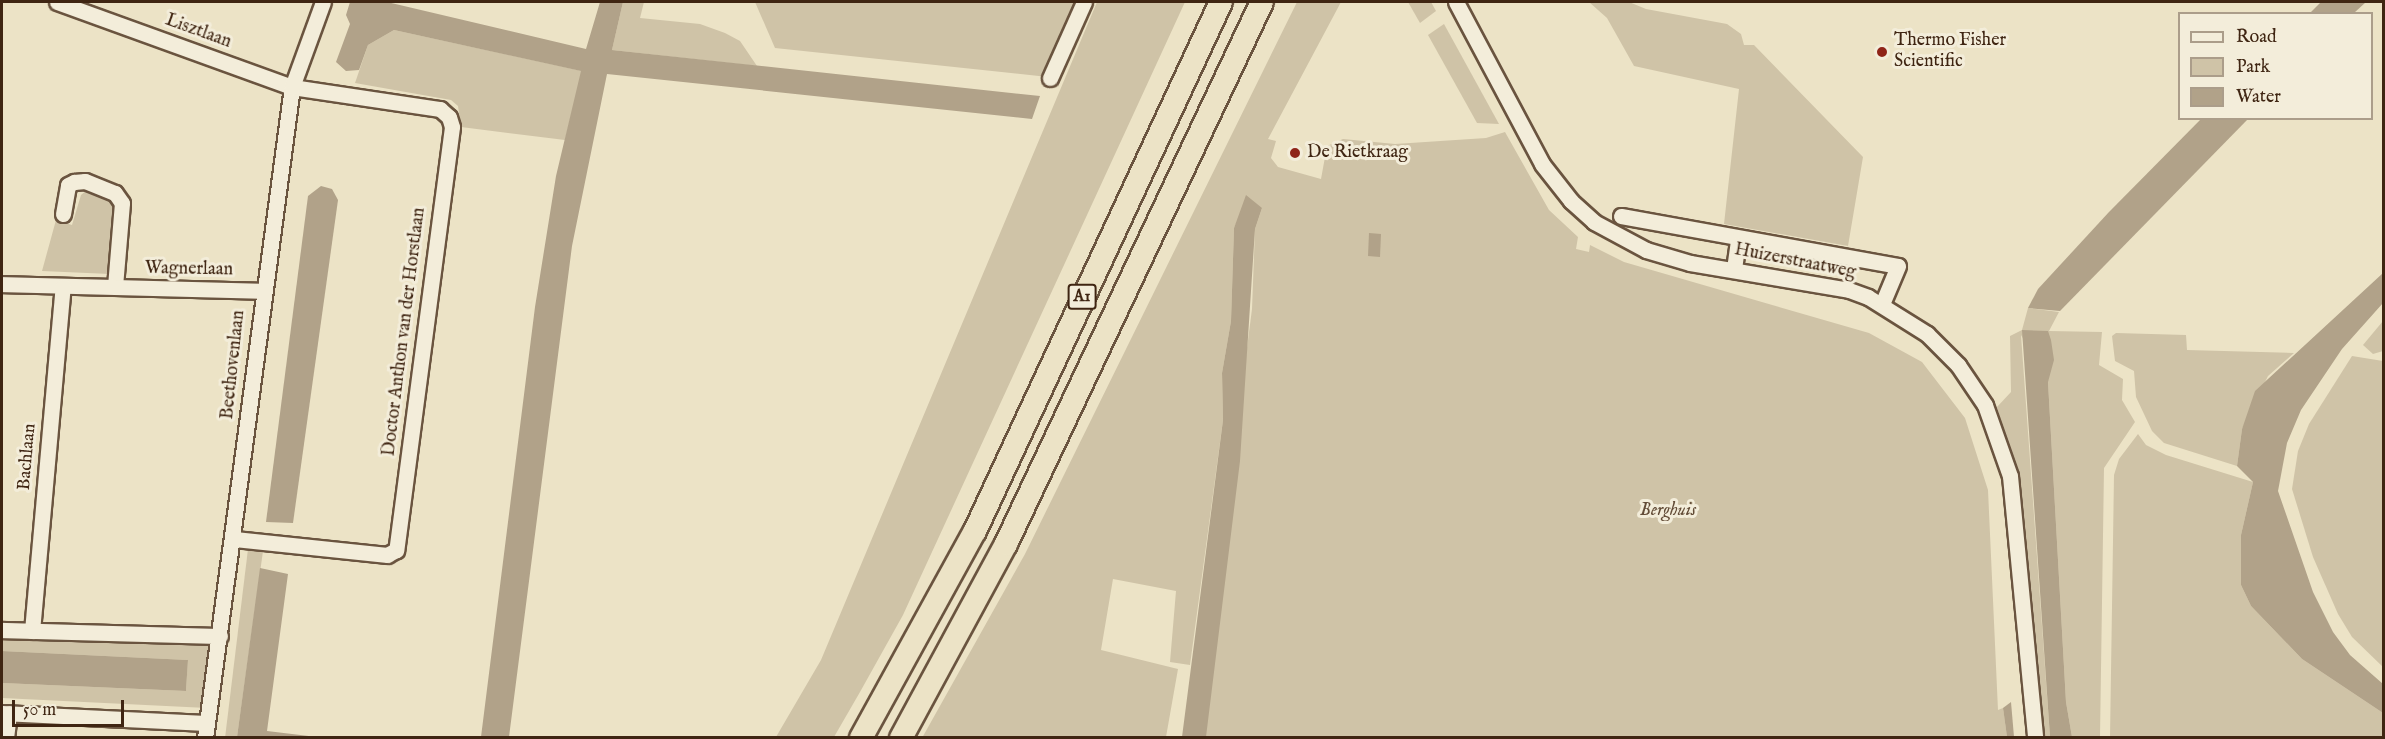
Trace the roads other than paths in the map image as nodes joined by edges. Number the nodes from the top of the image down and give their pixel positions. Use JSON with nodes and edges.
{"nodes":[{"id":1,"x":57,"y":2,"type":"edge"},
{"id":2,"x":323,"y":2,"type":"edge"},
{"id":3,"x":1084,"y":2,"type":"edge"},
{"id":4,"x":1221,"y":2,"type":"edge"},
{"id":5,"x":1262,"y":2,"type":"edge"},
{"id":6,"x":1456,"y":2,"type":"edge"},
{"id":7,"x":1050,"y":78,"type":"dead end"},
{"id":8,"x":292,"y":87,"type":"junction"},
{"id":9,"x":63,"y":214,"type":"dead end"},
{"id":10,"x":1621,"y":216,"type":"dead end"},
{"id":11,"x":1738,"y":239,"type":"junction"},
{"id":12,"x":1734,"y":269,"type":"junction"},
{"id":13,"x":2,"y":284,"type":"edge"},
{"id":14,"x":63,"y":286,"type":"junction"},
{"id":15,"x":115,"y":288,"type":"junction"},
{"id":16,"x":262,"y":291,"type":"junction"},
{"id":17,"x":1882,"y":304,"type":"junction"},
{"id":18,"x":235,"y":539,"type":"junction"},
{"id":19,"x":2,"y":630,"type":"edge"},
{"id":20,"x":32,"y":631,"type":"junction"},
{"id":21,"x":220,"y":636,"type":"junction"},
{"id":22,"x":5,"y":713,"type":"edge"},
{"id":23,"x":206,"y":730,"type":"edge"},
{"id":24,"x":6,"y":738,"type":"edge"},
{"id":25,"x":861,"y":738,"type":"edge"},
{"id":26,"x":901,"y":738,"type":"edge"},
{"id":27,"x":2035,"y":738,"type":"edge"}],
"edges":[{"from":1,"to":8,"type":"street","name":"Lisztlaan"},
{"from":2,"to":8,"type":"street","name":"Beethovenlaan"},
{"from":3,"to":7,"type":"street"},
{"from":4,"to":25,"type":"highway","number":"A1"},
{"from":5,"to":26,"type":"highway","number":"A1"},
{"from":6,"to":12,"type":"street","name":"Huizerstraatweg"},
{"from":8,"to":16,"type":"street","name":"Beethovenlaan"},
{"from":8,"to":18,"type":"street","name":"Doctor Anthon van der Horstlaan"},
{"from":9,"to":15,"type":"street"},
{"from":10,"to":11,"type":"street","name":"Huizerstraatweg"},
{"from":11,"to":12,"type":"street"},
{"from":11,"to":17,"type":"street","name":"Huizerstraatweg"},
{"from":12,"to":17,"type":"street","name":"Huizerstraatweg"},
{"from":13,"to":14,"type":"street","name":"Wagnerlaan"},
{"from":14,"to":15,"type":"street","name":"Wagnerlaan"},
{"from":14,"to":20,"type":"street","name":"Bachlaan"},
{"from":15,"to":16,"type":"street","name":"Wagnerlaan"},
{"from":16,"to":18,"type":"street","name":"Beethovenlaan"},
{"from":17,"to":27,"type":"street","name":"Huizerstraatweg"},
{"from":18,"to":21,"type":"street","name":"Beethovenlaan"},
{"from":19,"to":20,"type":"street"},
{"from":20,"to":21,"type":"street"},
{"from":21,"to":23,"type":"street","name":"Beethovenlaan"},
{"from":22,"to":23,"type":"street"},
{"from":22,"to":24,"type":"street"}]}
